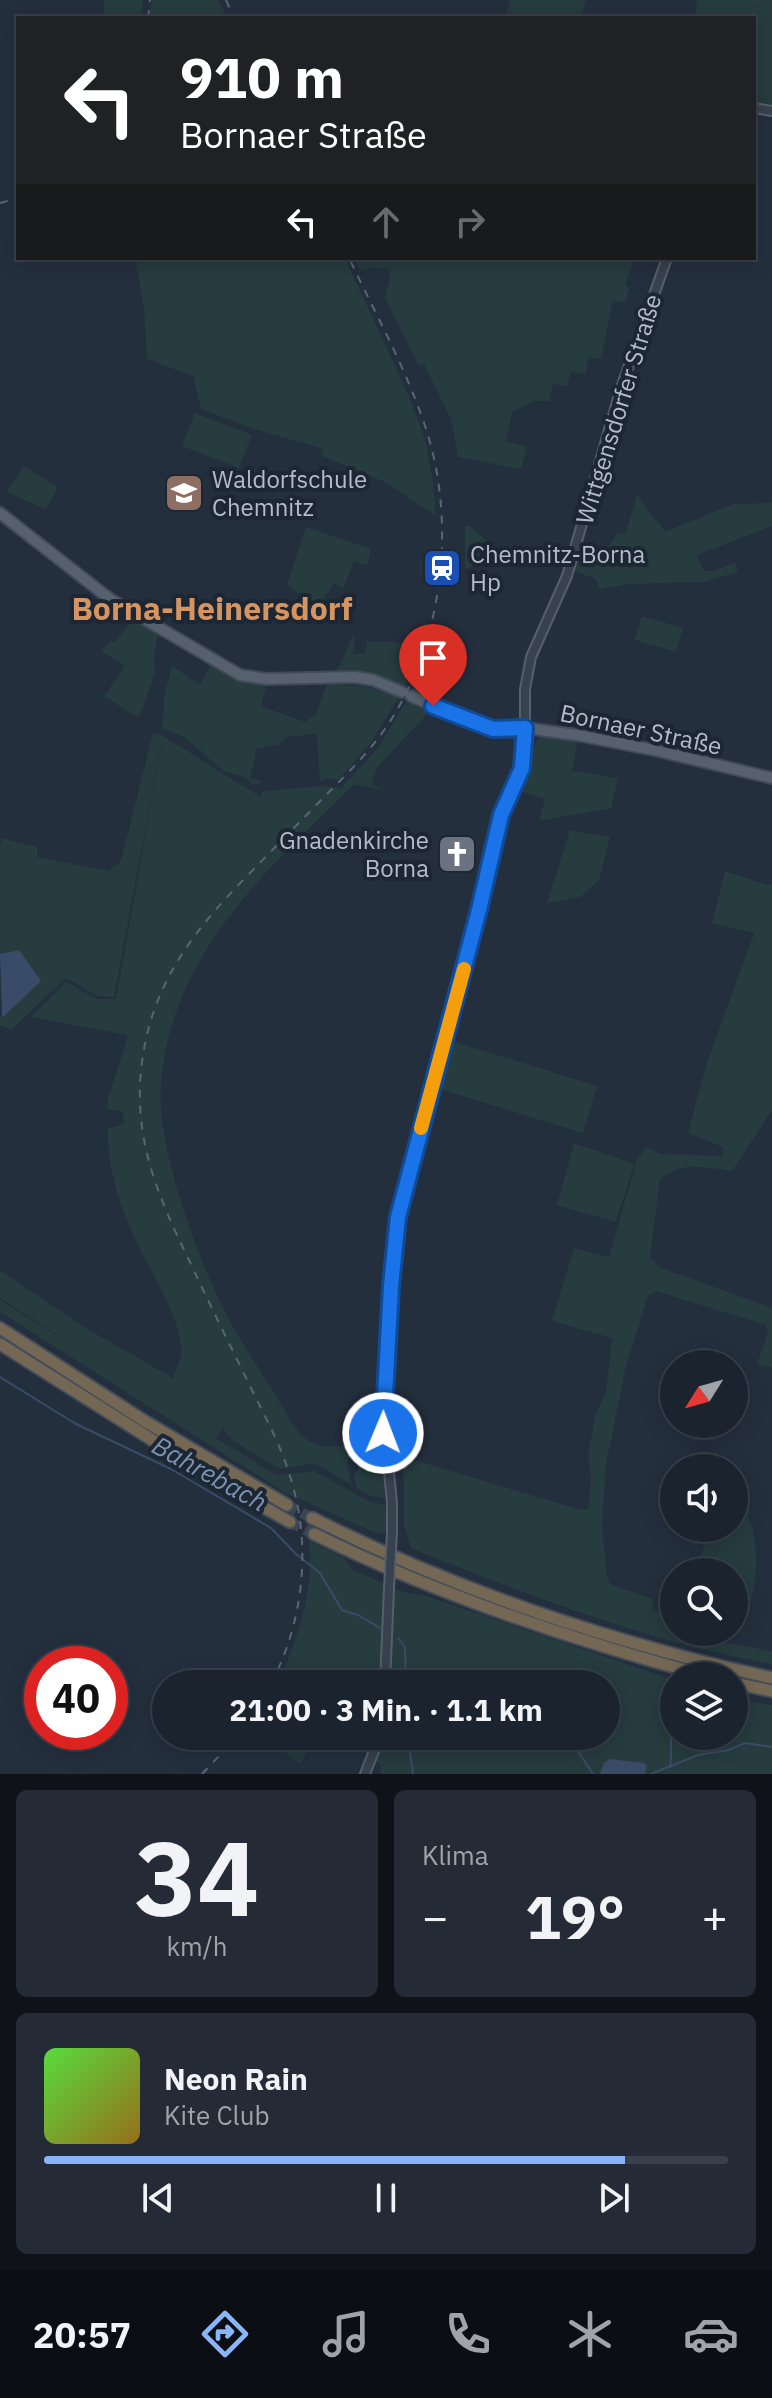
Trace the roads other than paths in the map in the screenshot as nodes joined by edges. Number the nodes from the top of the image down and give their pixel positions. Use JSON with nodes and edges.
{"nodes":[{"id":1,"x":666,"y":260,"type":"edge"},
{"id":2,"x":0,"y":513,"type":"edge"},
{"id":3,"x":525,"y":728,"type":"junction"},
{"id":4,"x":772,"y":778,"type":"edge"},
{"id":5,"x":0,"y":1328,"type":"edge"},
{"id":6,"x":0,"y":1344,"type":"edge"},
{"id":7,"x":287,"y":1505,"type":"tunnel mouth"},
{"id":8,"x":312,"y":1518,"type":"tunnel mouth"},
{"id":9,"x":290,"y":1522,"type":"tunnel mouth"},
{"id":10,"x":314,"y":1534,"type":"tunnel mouth"},
{"id":11,"x":660,"y":1664,"type":"edge"},
{"id":12,"x":386,"y":1670,"type":"edge"},
{"id":13,"x":772,"y":1678,"type":"edge"},
{"id":14,"x":748,"y":1686,"type":"edge"},
{"id":15,"x":772,"y":1691,"type":"edge"},
{"id":16,"x":374,"y":1750,"type":"edge"},
{"id":17,"x":365,"y":1774,"type":"edge"}],
"edges":[{"from":1,"to":3,"type":"street","name":"Wittgensdorfer Straße"},
{"from":2,"to":3,"type":"main road","name":"Bornaer Straße"},
{"from":3,"to":4,"type":"main road","name":"Bornaer Straße"},
{"from":3,"to":12,"type":"street","name":"Wittgensdorfer Straße","bridge":true},
{"from":5,"to":7,"type":"highway"},
{"from":6,"to":9,"type":"highway"},
{"from":8,"to":13,"type":"highway"},
{"from":10,"to":11,"type":"highway"},
{"from":14,"to":15,"type":"highway"},
{"from":16,"to":17,"type":"street"}]}
